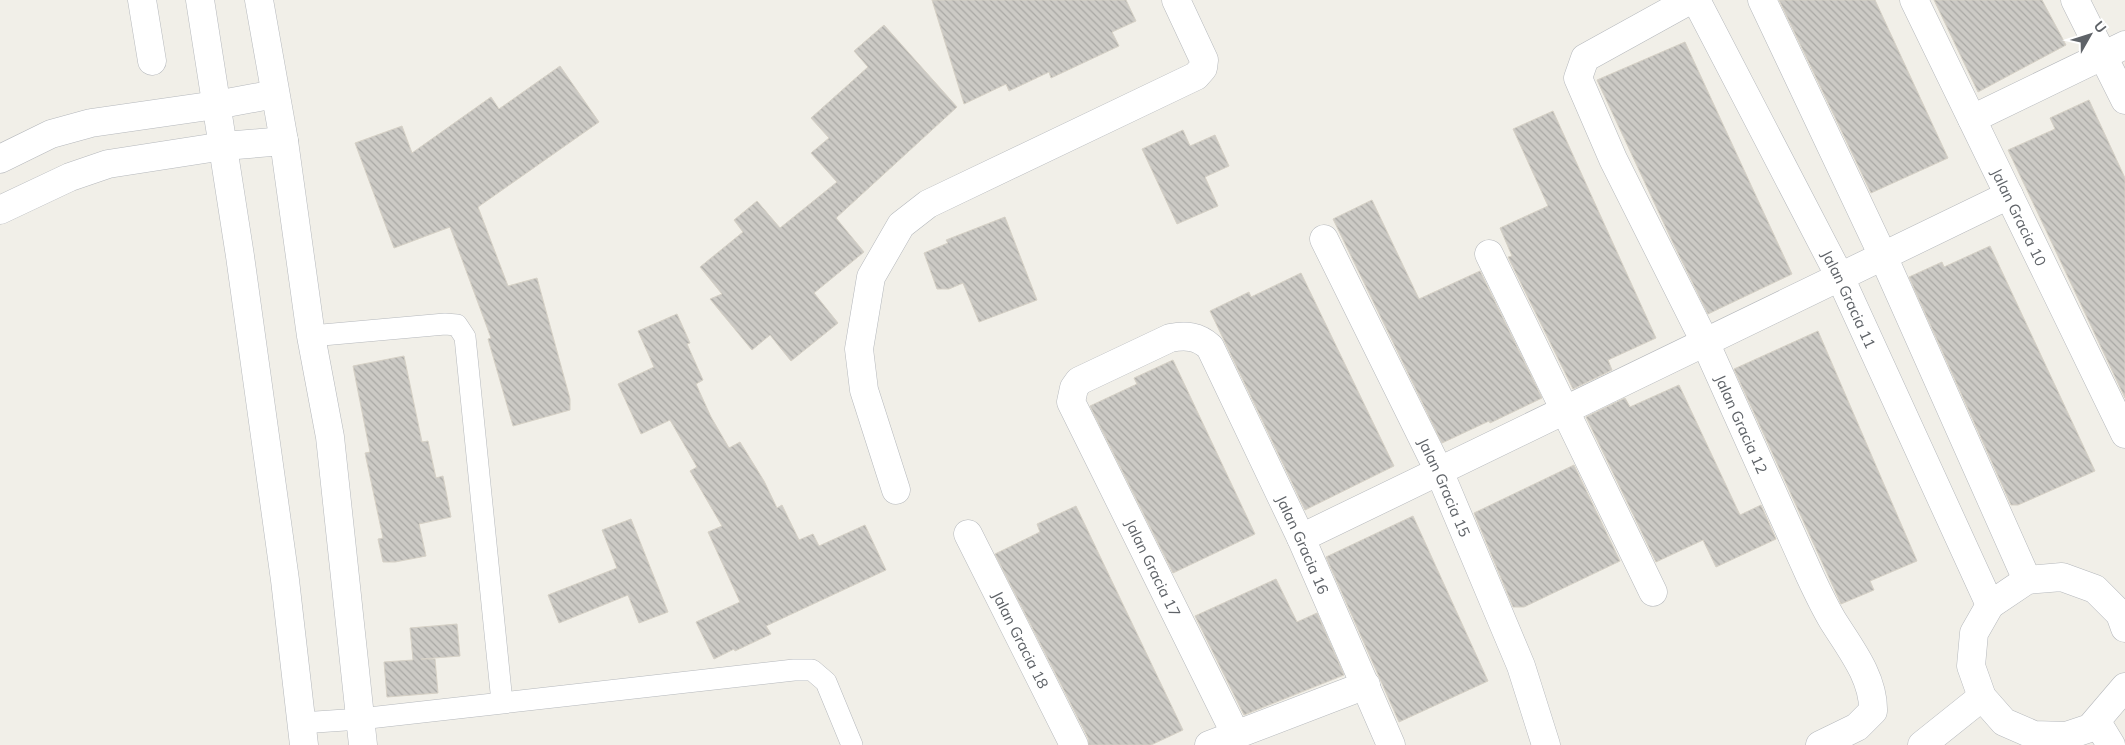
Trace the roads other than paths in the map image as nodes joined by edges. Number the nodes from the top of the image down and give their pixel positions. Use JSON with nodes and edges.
{"nodes":[{"id":1,"x":142,"y":0,"type":"edge"},
{"id":2,"x":200,"y":0,"type":"edge"},
{"id":3,"x":259,"y":0,"type":"edge"},
{"id":4,"x":1176,"y":0,"type":"edge"},
{"id":5,"x":1690,"y":0,"type":"edge"},
{"id":6,"x":1696,"y":0,"type":"edge"},
{"id":7,"x":1762,"y":0,"type":"edge"},
{"id":8,"x":1914,"y":0,"type":"edge"},
{"id":9,"x":2075,"y":0,"type":"edge"},
{"id":10,"x":2114,"y":51,"type":"edge"},
{"id":11,"x":152,"y":61,"type":"dead end"},
{"id":12,"x":275,"y":94,"type":"junction"},
{"id":13,"x":2125,"y":100,"type":"edge"},
{"id":14,"x":216,"y":105,"type":"junction"},
{"id":15,"x":1972,"y":119,"type":"junction"},
{"id":16,"x":284,"y":141,"type":"junction"},
{"id":17,"x":224,"y":146,"type":"junction"},
{"id":18,"x":0,"y":159,"type":"edge"},
{"id":19,"x":2009,"y":195,"type":"junction"},
{"id":20,"x":0,"y":210,"type":"edge"},
{"id":21,"x":1324,"y":239,"type":"dead end"},
{"id":22,"x":1489,"y":254,"type":"dead end"},
{"id":23,"x":1883,"y":256,"type":"junction"},
{"id":24,"x":1840,"y":277,"type":"junction"},
{"id":25,"x":311,"y":336,"type":"junction"},
{"id":26,"x":1705,"y":342,"type":"junction"},
{"id":27,"x":1071,"y":402,"type":"joint"},
{"id":28,"x":1565,"y":410,"type":"junction"},
{"id":29,"x":2125,"y":434,"type":"edge"},
{"id":30,"x":1439,"y":471,"type":"junction"},
{"id":31,"x":896,"y":490,"type":"dead end"},
{"id":32,"x":968,"y":534,"type":"dead end"},
{"id":33,"x":1301,"y":538,"type":"junction"},
{"id":34,"x":2026,"y":580,"type":"junction"},
{"id":35,"x":1653,"y":592,"type":"dead end"},
{"id":36,"x":1990,"y":604,"type":"junction"},
{"id":37,"x":2125,"y":628,"type":"edge"},
{"id":38,"x":1366,"y":685,"type":"junction"},
{"id":39,"x":2125,"y":687,"type":"edge"},
{"id":40,"x":1982,"y":698,"type":"junction"},
{"id":41,"x":502,"y":702,"type":"junction"},
{"id":42,"x":2097,"y":722,"type":"junction"},
{"id":43,"x":362,"y":732,"type":"edge"},
{"id":44,"x":1235,"y":733,"type":"junction"},
{"id":45,"x":303,"y":734,"type":"edge"},
{"id":46,"x":2069,"y":741,"type":"edge"},
{"id":47,"x":852,"y":745,"type":"edge"},
{"id":48,"x":1074,"y":745,"type":"edge"},
{"id":49,"x":1208,"y":745,"type":"edge"},
{"id":50,"x":1391,"y":745,"type":"edge"},
{"id":51,"x":1546,"y":745,"type":"edge"},
{"id":52,"x":1820,"y":745,"type":"edge"},
{"id":53,"x":1922,"y":745,"type":"edge"},
{"id":54,"x":2111,"y":745,"type":"edge"}],
"edges":[{"from":1,"to":11,"type":"street"},
{"from":2,"to":14,"type":"street"},
{"from":3,"to":12,"type":"street"},
{"from":4,"to":31,"type":"street"},
{"from":5,"to":26,"type":"street","name":"Jalan Gracia 12"},
{"from":6,"to":24,"type":"street","name":"Jalan Gracia 11"},
{"from":7,"to":23,"type":"street"},
{"from":8,"to":15,"type":"street","name":"Jalan Gracia 10"},
{"from":9,"to":10,"type":"street"},
{"from":10,"to":13,"type":"street"},
{"from":10,"to":15,"type":"street"},
{"from":12,"to":14,"type":"street"},
{"from":12,"to":16,"type":"street"},
{"from":14,"to":17,"type":"street"},
{"from":14,"to":18,"type":"street"},
{"from":15,"to":19,"type":"street","name":"Jalan Gracia 10"},
{"from":16,"to":17,"type":"street"},
{"from":16,"to":25,"type":"street"},
{"from":17,"to":20,"type":"street"},
{"from":17,"to":45,"type":"street"},
{"from":19,"to":23,"type":"street"},
{"from":19,"to":29,"type":"street","name":"Jalan Gracia 10"},
{"from":21,"to":30,"type":"street","name":"Jalan Gracia 15"},
{"from":22,"to":28,"type":"street"},
{"from":23,"to":24,"type":"street"},
{"from":23,"to":34,"type":"street"},
{"from":24,"to":26,"type":"street"},
{"from":24,"to":36,"type":"street","name":"Jalan Gracia 11"},
{"from":25,"to":41,"type":"lane"},
{"from":25,"to":43,"type":"street"},
{"from":26,"to":28,"type":"street"},
{"from":26,"to":52,"type":"street","name":"Jalan Gracia 12"},
{"from":27,"to":33,"type":"street","name":"Jalan Gracia 16"},
{"from":27,"to":44,"type":"street","name":"Jalan Gracia 17"},
{"from":28,"to":30,"type":"street"},
{"from":28,"to":35,"type":"street"},
{"from":30,"to":33,"type":"street"},
{"from":30,"to":51,"type":"street","name":"Jalan Gracia 15"},
{"from":32,"to":48,"type":"street","name":"Jalan Gracia 18"},
{"from":33,"to":38,"type":"street","name":"Jalan Gracia 16"},
{"from":34,"to":36,"type":"street"},
{"from":34,"to":37,"type":"street"},
{"from":36,"to":40,"type":"street"},
{"from":38,"to":44,"type":"street"},
{"from":38,"to":50,"type":"street","name":"Jalan Gracia 16"},
{"from":39,"to":42,"type":"street"},
{"from":40,"to":46,"type":"street"},
{"from":40,"to":53,"type":"street"},
{"from":41,"to":43,"type":"lane"},
{"from":41,"to":47,"type":"lane"},
{"from":42,"to":46,"type":"street"},
{"from":42,"to":54,"type":"street"},
{"from":43,"to":45,"type":"lane"},
{"from":44,"to":49,"type":"street"}]}
